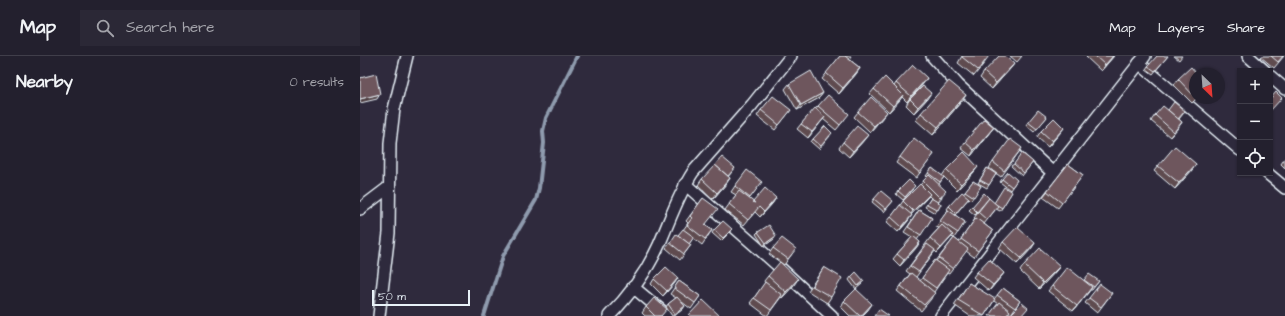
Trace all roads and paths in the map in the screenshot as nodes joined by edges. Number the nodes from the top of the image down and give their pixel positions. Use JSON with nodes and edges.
{"nodes":[{"id":1,"x":407,"y":56,"type":"edge"},
{"id":2,"x":791,"y":56,"type":"edge"},
{"id":3,"x":932,"y":56,"type":"edge"},
{"id":4,"x":1248,"y":56,"type":"edge"},
{"id":5,"x":1142,"y":60,"type":"edge"},
{"id":6,"x":1262,"y":68,"type":"edge"},
{"id":7,"x":1273,"y":79,"type":"edge"},
{"id":8,"x":1285,"y":89,"type":"edge"},
{"id":9,"x":1237,"y":147,"type":"edge"},
{"id":10,"x":1053,"y":173,"type":"junction"},
{"id":11,"x":1271,"y":176,"type":"edge"},
{"id":12,"x":685,"y":184,"type":"junction"},
{"id":13,"x":389,"y":187,"type":"junction"},
{"id":14,"x":1285,"y":188,"type":"edge"},
{"id":15,"x":360,"y":209,"type":"edge"},
{"id":16,"x":633,"y":287,"type":"junction"},
{"id":17,"x":379,"y":316,"type":"edge"},
{"id":18,"x":609,"y":316,"type":"edge"},
{"id":19,"x":668,"y":316,"type":"edge"},
{"id":20,"x":832,"y":316,"type":"edge"},
{"id":21,"x":941,"y":316,"type":"edge"}],
"edges":[{"from":1,"to":13,"type":"street"},
{"from":2,"to":12,"type":"street"},
{"from":3,"to":10,"type":"street"},
{"from":4,"to":6,"type":"street"},
{"from":5,"to":9,"type":"street"},
{"from":5,"to":10,"type":"street"},
{"from":7,"to":8,"type":"street"},
{"from":10,"to":21,"type":"street"},
{"from":11,"to":14,"type":"street"},
{"from":12,"to":16,"type":"street"},
{"from":12,"to":20,"type":"street"},
{"from":13,"to":15,"type":"street"},
{"from":13,"to":17,"type":"street"},
{"from":16,"to":18,"type":"street"},
{"from":16,"to":19,"type":"street"}]}
